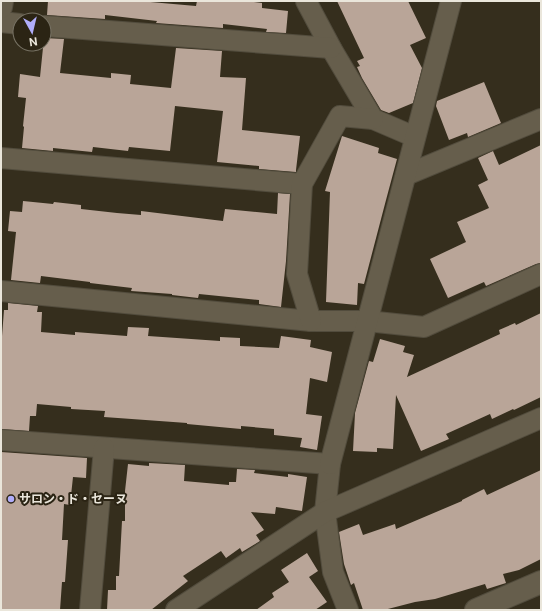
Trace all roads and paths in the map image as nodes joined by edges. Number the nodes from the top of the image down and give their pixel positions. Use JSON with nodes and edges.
{"nodes":[{"id":1,"x":2,"y":1,"type":"edge"},
{"id":2,"x":306,"y":1,"type":"edge"},
{"id":3,"x":451,"y":1,"type":"edge"},
{"id":4,"x":1,"y":6,"type":"edge"},
{"id":5,"x":1,"y":22,"type":"edge"},
{"id":6,"x":12,"y":23,"type":"edge"},
{"id":7,"x":52,"y":27,"type":"edge"},
{"id":8,"x":331,"y":48,"type":"junction"},
{"id":9,"x":373,"y":119,"type":"junction"},
{"id":10,"x":541,"y":119,"type":"edge"},
{"id":11,"x":415,"y":137,"type":"junction"},
{"id":12,"x":1,"y":158,"type":"edge"},
{"id":13,"x":406,"y":174,"type":"junction"},
{"id":14,"x":302,"y":184,"type":"junction"},
{"id":15,"x":541,"y":274,"type":"edge"},
{"id":16,"x":1,"y":291,"type":"edge"},
{"id":17,"x":311,"y":321,"type":"junction"},
{"id":18,"x":367,"y":321,"type":"junction"},
{"id":19,"x":541,"y":418,"type":"edge"},
{"id":20,"x":1,"y":440,"type":"edge"},
{"id":21,"x":104,"y":448,"type":"junction"},
{"id":22,"x":330,"y":464,"type":"junction"},
{"id":23,"x":325,"y":512,"type":"junction"},
{"id":24,"x":541,"y":582,"type":"edge"},
{"id":25,"x":90,"y":610,"type":"edge"},
{"id":26,"x":176,"y":610,"type":"edge"},
{"id":27,"x":348,"y":610,"type":"edge"},
{"id":28,"x":476,"y":610,"type":"edge"}],
"edges":[{"from":1,"to":4,"type":"street"},
{"from":2,"to":8,"type":"street"},
{"from":3,"to":11,"type":"street"},
{"from":5,"to":6,"type":"street"},
{"from":7,"to":8,"type":"street"},
{"from":8,"to":9,"type":"street"},
{"from":9,"to":11,"type":"street"},
{"from":9,"to":14,"type":"street"},
{"from":10,"to":13,"type":"street"},
{"from":11,"to":13,"type":"street"},
{"from":12,"to":14,"type":"street"},
{"from":13,"to":18,"type":"street"},
{"from":14,"to":17,"type":"street"},
{"from":15,"to":18,"type":"street"},
{"from":16,"to":17,"type":"street"},
{"from":17,"to":18,"type":"street"},
{"from":18,"to":22,"type":"street"},
{"from":19,"to":23,"type":"street"},
{"from":20,"to":21,"type":"street"},
{"from":21,"to":22,"type":"street"},
{"from":21,"to":25,"type":"street"},
{"from":22,"to":23,"type":"street"},
{"from":23,"to":26,"type":"street"},
{"from":23,"to":27,"type":"street"},
{"from":24,"to":28,"type":"street"}]}
